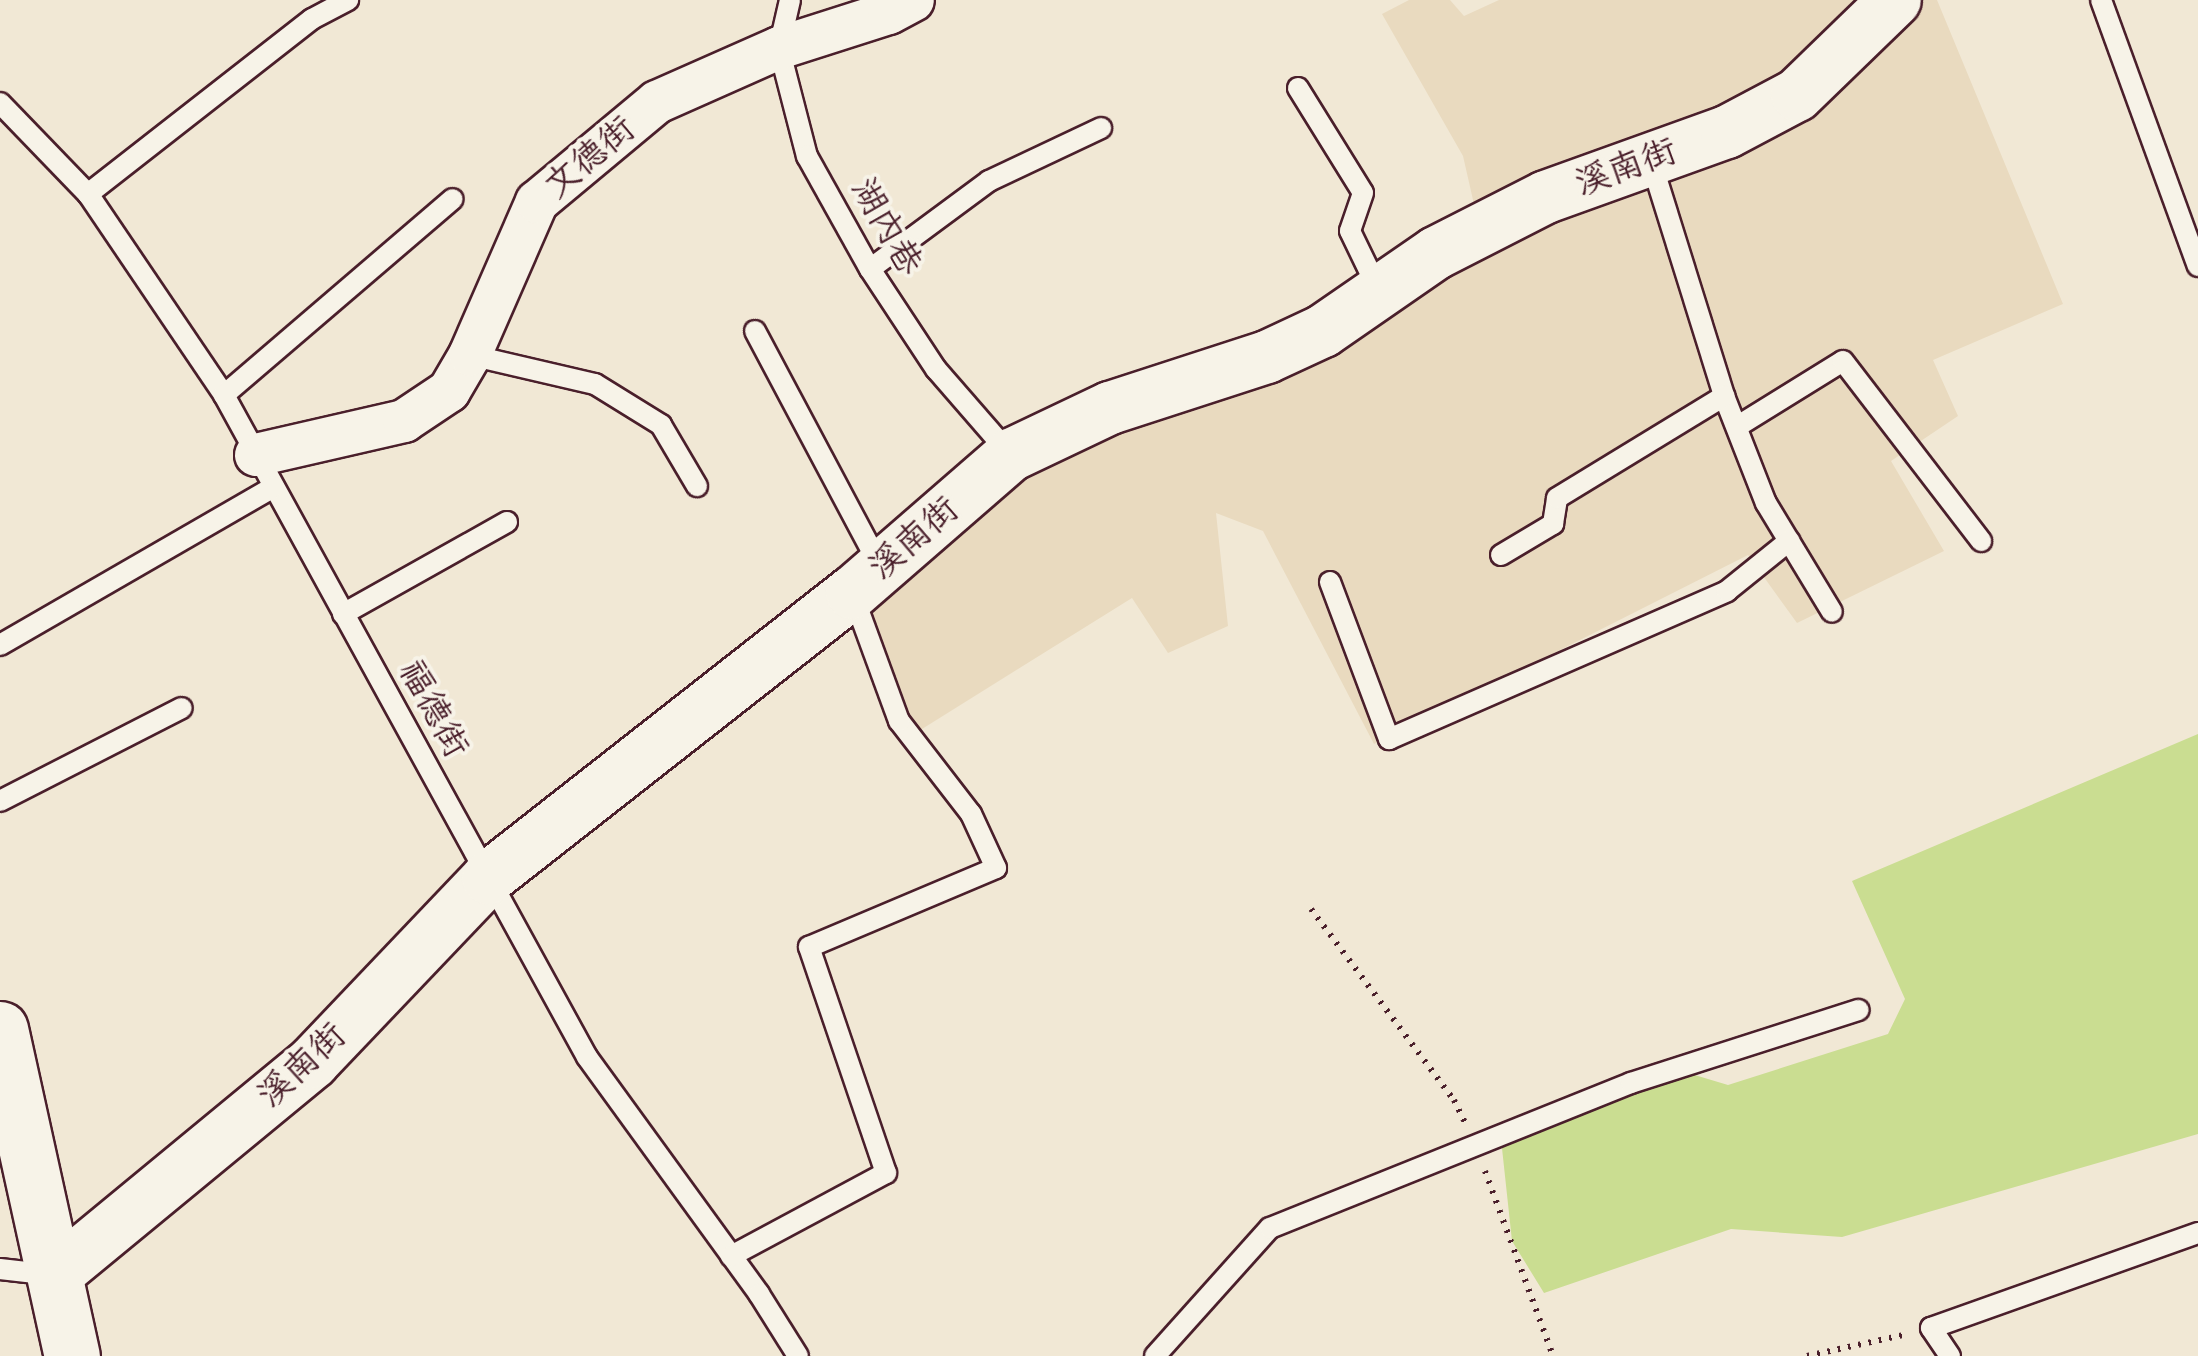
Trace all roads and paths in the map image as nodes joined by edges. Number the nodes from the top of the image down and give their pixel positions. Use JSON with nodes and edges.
{"nodes":[{"id":1,"x":348,"y":0,"type":"edge"},
{"id":2,"x":790,"y":0,"type":"edge"},
{"id":3,"x":913,"y":0,"type":"edge"},
{"id":4,"x":1895,"y":0,"type":"edge"},
{"id":5,"x":2101,"y":0,"type":"edge"},
{"id":6,"x":779,"y":48,"type":"junction"},
{"id":7,"x":1298,"y":88,"type":"dead end"},
{"id":8,"x":0,"y":103,"type":"edge"},
{"id":9,"x":1101,"y":128,"type":"dead end"},
{"id":10,"x":1650,"y":160,"type":"junction"},
{"id":11,"x":88,"y":194,"type":"junction"},
{"id":12,"x":453,"y":199,"type":"dead end"},
{"id":13,"x":2198,"y":266,"type":"edge"},
{"id":14,"x":870,"y":269,"type":"junction"},
{"id":15,"x":1380,"y":291,"type":"junction"},
{"id":16,"x":755,"y":331,"type":"dead end"},
{"id":17,"x":470,"y":354,"type":"junction"},
{"id":18,"x":224,"y":395,"type":"junction"},
{"id":19,"x":1724,"y":396,"type":"junction"},
{"id":20,"x":1738,"y":426,"type":"junction"},
{"id":21,"x":1011,"y":455,"type":"junction"},
{"id":22,"x":265,"y":471,"type":"junction"},
{"id":23,"x":697,"y":486,"type":"dead end"},
{"id":24,"x":507,"y":522,"type":"dead end"},
{"id":25,"x":1788,"y":541,"type":"junction"},
{"id":26,"x":1982,"y":541,"type":"dead end"},
{"id":27,"x":1501,"y":554,"type":"dead end"},
{"id":28,"x":866,"y":580,"type":"junction"},
{"id":29,"x":1330,"y":582,"type":"dead end"},
{"id":30,"x":1832,"y":612,"type":"dead end"},
{"id":31,"x":343,"y":614,"type":"junction"},
{"id":32,"x":0,"y":644,"type":"edge"},
{"id":33,"x":182,"y":708,"type":"dead end"},
{"id":34,"x":0,"y":802,"type":"edge"},
{"id":35,"x":488,"y":878,"type":"junction"},
{"id":36,"x":1859,"y":1010,"type":"dead end"},
{"id":37,"x":0,"y":1029,"type":"edge"},
{"id":38,"x":2198,"y":1233,"type":"edge"},
{"id":39,"x":732,"y":1256,"type":"junction"},
{"id":40,"x":0,"y":1270,"type":"edge"},
{"id":41,"x":55,"y":1275,"type":"junction"},
{"id":42,"x":1931,"y":1328,"type":"junction"},
{"id":43,"x":72,"y":1356,"type":"edge"},
{"id":44,"x":798,"y":1356,"type":"edge"},
{"id":45,"x":1155,"y":1356,"type":"edge"},
{"id":46,"x":1807,"y":1356,"type":"edge"},
{"id":47,"x":1950,"y":1356,"type":"edge"}],
"edges":[{"from":1,"to":11,"type":"lane"},
{"from":2,"to":6,"type":"lane","name":"湖內巷"},
{"from":3,"to":6,"type":"street","name":"文德街"},
{"from":4,"to":10,"type":"street","name":"溪南街"},
{"from":5,"to":13,"type":"lane"},
{"from":6,"to":14,"type":"lane","name":"湖內巷"},
{"from":6,"to":17,"type":"street","name":"文德街"},
{"from":7,"to":15,"type":"lane"},
{"from":8,"to":11,"type":"lane","name":"福德街"},
{"from":9,"to":14,"type":"lane"},
{"from":10,"to":15,"type":"street","name":"溪南街"},
{"from":10,"to":19,"type":"lane"},
{"from":11,"to":18,"type":"lane","name":"福德街"},
{"from":12,"to":18,"type":"lane"},
{"from":14,"to":21,"type":"lane","name":"湖內巷"},
{"from":15,"to":21,"type":"street","name":"溪南街"},
{"from":16,"to":28,"type":"lane"},
{"from":17,"to":22,"type":"street","name":"文德街"},
{"from":17,"to":23,"type":"lane"},
{"from":18,"to":22,"type":"lane","name":"福德街"},
{"from":19,"to":20,"type":"lane"},
{"from":19,"to":27,"type":"lane"},
{"from":20,"to":25,"type":"lane"},
{"from":20,"to":26,"type":"lane"},
{"from":21,"to":28,"type":"street","name":"溪南街"},
{"from":22,"to":31,"type":"lane","name":"福德街"},
{"from":22,"to":32,"type":"lane"},
{"from":24,"to":31,"type":"lane"},
{"from":25,"to":29,"type":"lane"},
{"from":25,"to":30,"type":"lane"},
{"from":28,"to":35,"type":"street","name":"溪南街"},
{"from":28,"to":39,"type":"lane"},
{"from":31,"to":35,"type":"lane","name":"福德街"},
{"from":33,"to":34,"type":"lane"},
{"from":35,"to":39,"type":"lane","name":"福德街"},
{"from":35,"to":41,"type":"street","name":"溪南街"},
{"from":36,"to":45,"type":"lane"},
{"from":37,"to":41,"type":"main road"},
{"from":38,"to":42,"type":"lane"},
{"from":39,"to":44,"type":"lane","name":"福德街"},
{"from":40,"to":41,"type":"lane"},
{"from":41,"to":43,"type":"main road"},
{"from":42,"to":46,"type":"path"},
{"from":42,"to":47,"type":"lane"}]}
